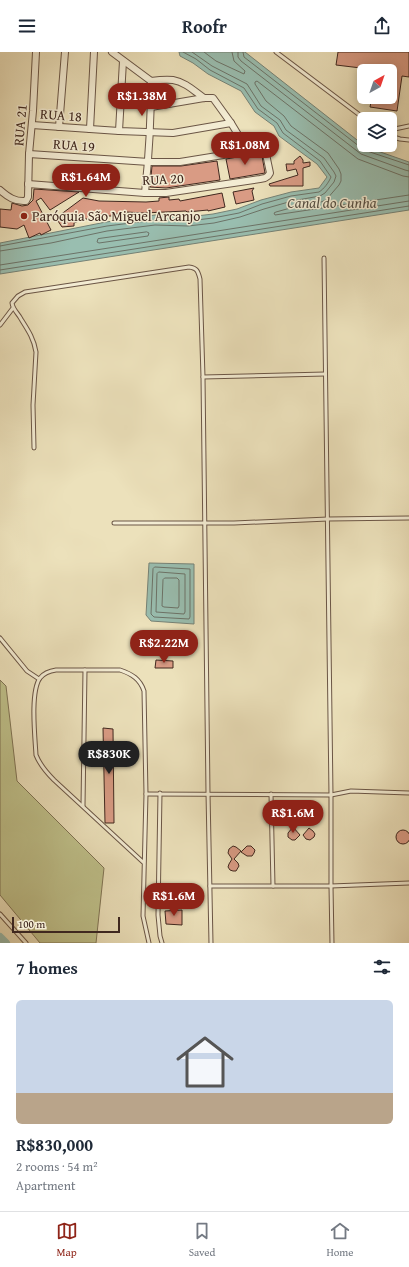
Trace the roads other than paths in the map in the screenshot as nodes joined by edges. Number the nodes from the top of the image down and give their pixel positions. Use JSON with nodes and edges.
{"nodes":[{"id":1,"x":36,"y":52,"type":"edge"},
{"id":2,"x":65,"y":52,"type":"edge"},
{"id":3,"x":94,"y":52,"type":"edge"},
{"id":4,"x":112,"y":52,"type":"edge"},
{"id":5,"x":276,"y":52,"type":"edge"},
{"id":6,"x":123,"y":61,"type":"junction"},
{"id":7,"x":151,"y":81,"type":"junction"},
{"id":8,"x":204,"y":98,"type":"junction"},
{"id":9,"x":151,"y":107,"type":"junction"},
{"id":10,"x":357,"y":112,"type":"edge"},
{"id":11,"x":231,"y":123,"type":"junction"},
{"id":12,"x":32,"y":125,"type":"junction"},
{"id":13,"x":409,"y":126,"type":"edge"},
{"id":14,"x":59,"y":127,"type":"junction"},
{"id":15,"x":90,"y":129,"type":"junction"},
{"id":16,"x":397,"y":129,"type":"edge"},
{"id":17,"x":119,"y":131,"type":"junction"},
{"id":18,"x":150,"y":133,"type":"junction"},
{"id":19,"x":397,"y":138,"type":"edge"},
{"id":20,"x":409,"y":140,"type":"edge"},
{"id":21,"x":260,"y":150,"type":"joint"},
{"id":22,"x":248,"y":151,"type":"junction"},
{"id":23,"x":29,"y":154,"type":"junction"},
{"id":24,"x":148,"y":162,"type":"junction"},
{"id":25,"x":28,"y":184,"type":"junction"},
{"id":26,"x":0,"y":190,"type":"edge"},
{"id":27,"x":145,"y":193,"type":"junction"},
{"id":28,"x":324,"y":258,"type":"dead end"},
{"id":29,"x":13,"y":308,"type":"junction"},
{"id":30,"x":0,"y":325,"type":"edge"},
{"id":31,"x":325,"y":374,"type":"junction"},
{"id":32,"x":204,"y":377,"type":"junction"},
{"id":33,"x":34,"y":448,"type":"dead end"},
{"id":34,"x":409,"y":518,"type":"edge"},
{"id":35,"x":328,"y":519,"type":"junction"},
{"id":36,"x":114,"y":523,"type":"dead end"},
{"id":37,"x":205,"y":523,"type":"junction"},
{"id":38,"x":0,"y":638,"type":"edge"},
{"id":39,"x":85,"y":670,"type":"junction"},
{"id":40,"x":39,"y":679,"type":"junction"},
{"id":41,"x":208,"y":793,"type":"junction"},
{"id":42,"x":409,"y":793,"type":"edge"},
{"id":43,"x":146,"y":794,"type":"junction"},
{"id":44,"x":160,"y":794,"type":"junction"},
{"id":45,"x":270,"y":794,"type":"junction"},
{"id":46,"x":332,"y":795,"type":"junction"},
{"id":47,"x":83,"y":807,"type":"junction"},
{"id":48,"x":144,"y":863,"type":"junction"},
{"id":49,"x":409,"y":882,"type":"edge"},
{"id":50,"x":210,"y":886,"type":"junction"},
{"id":51,"x":273,"y":886,"type":"junction"},
{"id":52,"x":331,"y":886,"type":"junction"},
{"id":53,"x":0,"y":914,"type":"edge"},
{"id":54,"x":26,"y":943,"type":"edge"},
{"id":55,"x":147,"y":943,"type":"edge"},
{"id":56,"x":162,"y":943,"type":"edge"},
{"id":57,"x":211,"y":943,"type":"edge"},
{"id":58,"x":332,"y":943,"type":"edge"}],
"edges":[{"from":1,"to":12,"type":"street","name":"RUA 21"},
{"from":2,"to":14,"type":"street"},
{"from":3,"to":15,"type":"street"},
{"from":4,"to":6,"type":"street"},
{"from":5,"to":10,"type":"lane"},
{"from":6,"to":7,"type":"street"},
{"from":6,"to":17,"type":"street"},
{"from":7,"to":8,"type":"street"},
{"from":7,"to":9,"type":"street"},
{"from":8,"to":9,"type":"street"},
{"from":8,"to":11,"type":"street"},
{"from":9,"to":18,"type":"street"},
{"from":11,"to":18,"type":"street","name":"RUA 18"},
{"from":11,"to":22,"type":"street"},
{"from":12,"to":14,"type":"street","name":"RUA 18"},
{"from":12,"to":23,"type":"street","name":"RUA 21"},
{"from":13,"to":16,"type":"lane"},
{"from":14,"to":15,"type":"street","name":"RUA 18"},
{"from":15,"to":17,"type":"street","name":"RUA 18"},
{"from":17,"to":18,"type":"street","name":"RUA 18"},
{"from":18,"to":24,"type":"street"},
{"from":19,"to":20,"type":"lane"},
{"from":21,"to":22,"type":"street","name":"RUA 19"},
{"from":21,"to":27,"type":"street","name":"RUA 20"},
{"from":22,"to":24,"type":"street","name":"RUA 19"},
{"from":23,"to":24,"type":"street","name":"RUA 19"},
{"from":23,"to":25,"type":"street","name":"RUA 21"},
{"from":24,"to":27,"type":"street"},
{"from":25,"to":26,"type":"street","name":"RUA 21"},
{"from":25,"to":27,"type":"street","name":"RUA 20"},
{"from":28,"to":31,"type":"lane"},
{"from":29,"to":30,"type":"lane"},
{"from":29,"to":32,"type":"lane"},
{"from":29,"to":33,"type":"lane"},
{"from":31,"to":32,"type":"lane"},
{"from":31,"to":35,"type":"lane"},
{"from":32,"to":37,"type":"lane"},
{"from":34,"to":35,"type":"lane"},
{"from":35,"to":37,"type":"lane"},
{"from":35,"to":46,"type":"lane"},
{"from":36,"to":37,"type":"lane"},
{"from":37,"to":41,"type":"lane"},
{"from":38,"to":40,"type":"lane"},
{"from":39,"to":40,"type":"lane"},
{"from":39,"to":43,"type":"lane"},
{"from":39,"to":47,"type":"lane"},
{"from":40,"to":47,"type":"lane"},
{"from":41,"to":44,"type":"lane"},
{"from":41,"to":45,"type":"lane"},
{"from":41,"to":50,"type":"lane"},
{"from":42,"to":46,"type":"lane"},
{"from":43,"to":44,"type":"lane"},
{"from":43,"to":48,"type":"lane"},
{"from":44,"to":56,"type":"lane"},
{"from":45,"to":46,"type":"lane"},
{"from":45,"to":51,"type":"lane"},
{"from":46,"to":52,"type":"lane"},
{"from":47,"to":48,"type":"lane"},
{"from":48,"to":55,"type":"lane"},
{"from":49,"to":52,"type":"lane"},
{"from":50,"to":51,"type":"lane"},
{"from":50,"to":57,"type":"lane"},
{"from":51,"to":52,"type":"lane"},
{"from":52,"to":58,"type":"lane"},
{"from":53,"to":54,"type":"lane"}]}
